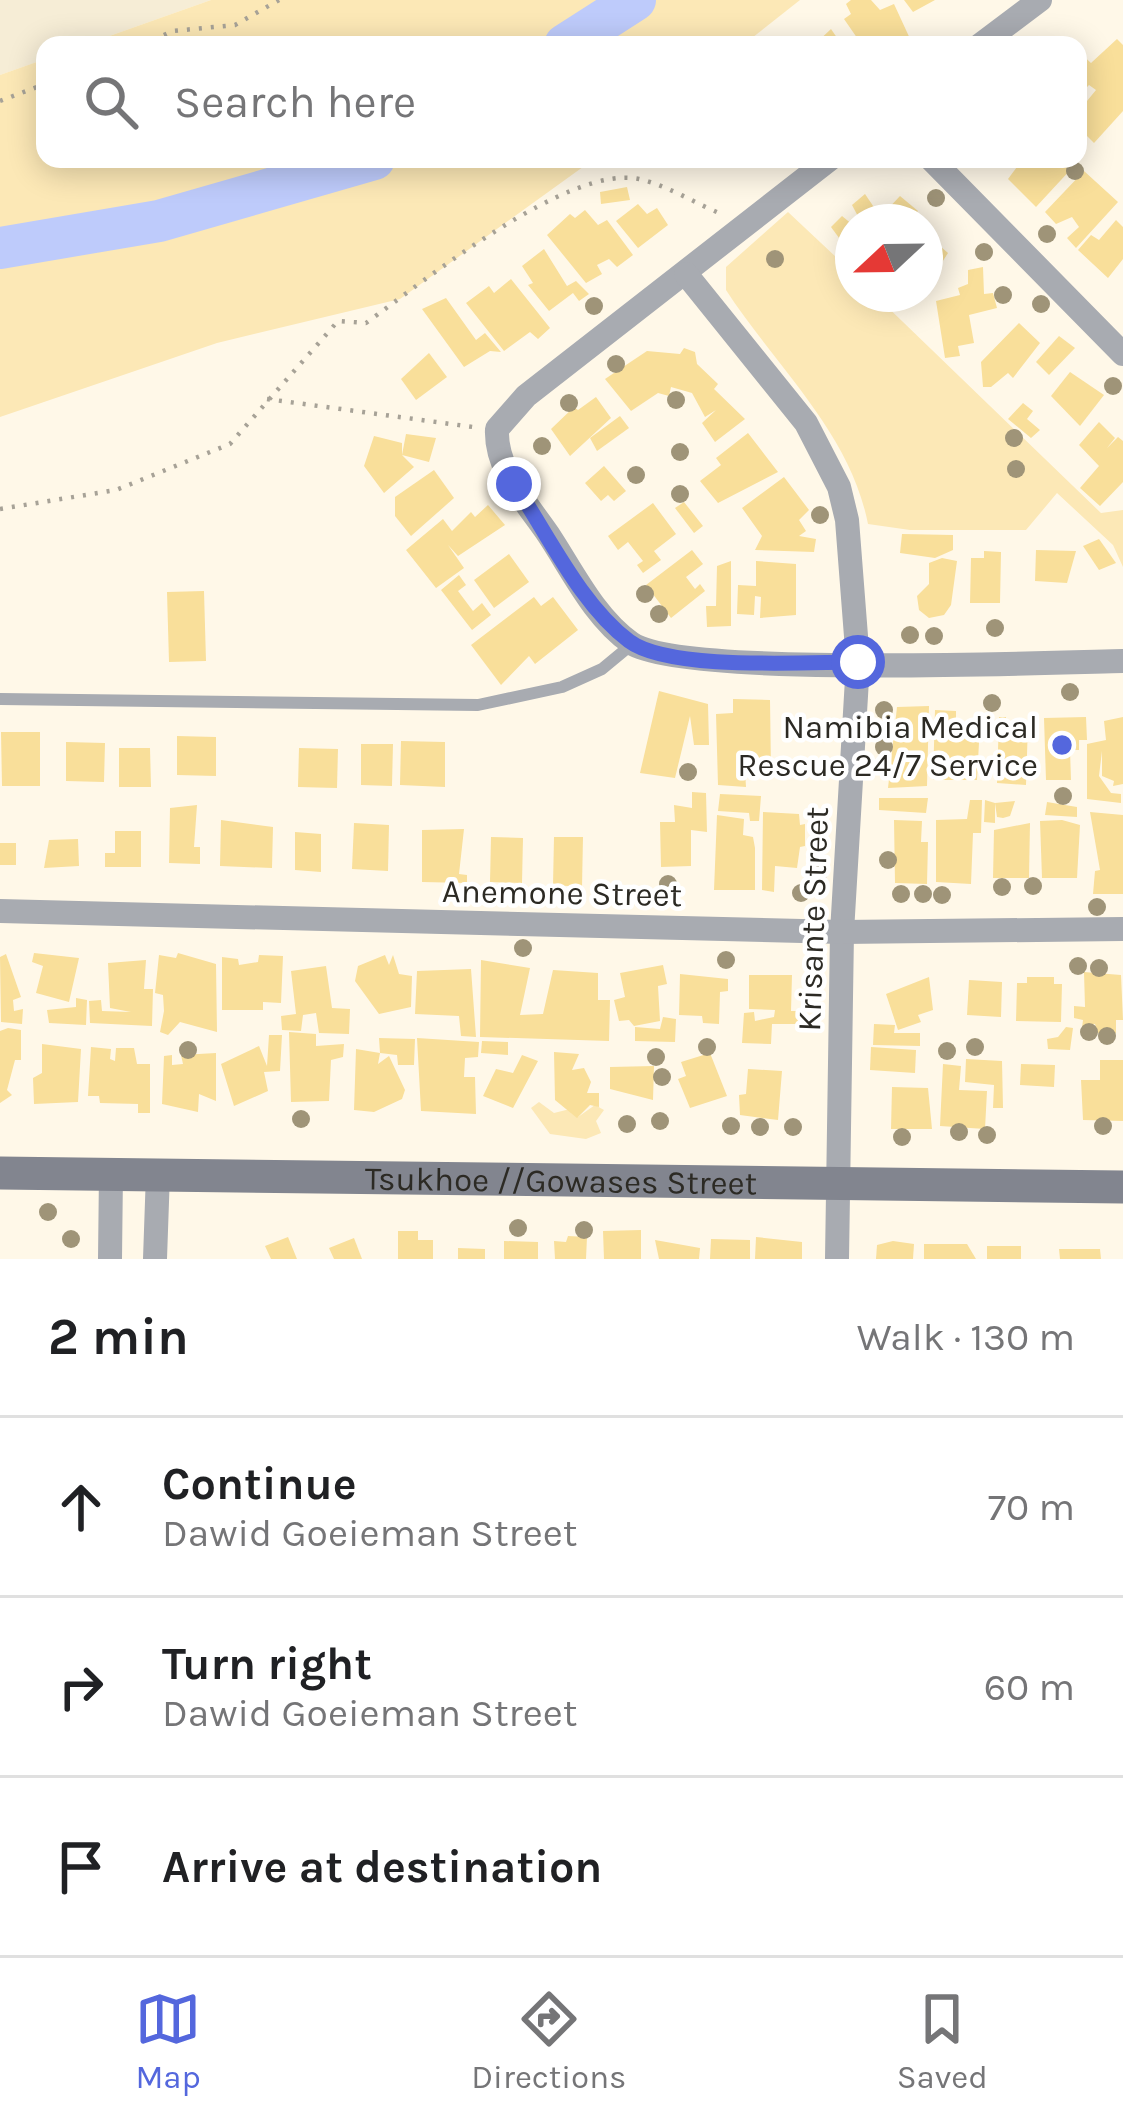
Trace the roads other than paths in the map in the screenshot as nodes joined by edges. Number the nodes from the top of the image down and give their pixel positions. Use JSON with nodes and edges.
{"nodes":[{"id":1,"x":1040,"y":0,"type":"edge"},
{"id":2,"x":992,"y":36,"type":"edge"},
{"id":3,"x":818,"y":168,"type":"edge"},
{"id":4,"x":940,"y":168,"type":"edge"},
{"id":5,"x":686,"y":274,"type":"junction"},
{"id":6,"x":1123,"y":354,"type":"edge"},
{"id":7,"x":632,"y":644,"type":"junction"},
{"id":8,"x":1123,"y":661,"type":"edge"},
{"id":9,"x":858,"y":662,"type":"junction"},
{"id":10,"x":0,"y":699,"type":"edge"},
{"id":11,"x":0,"y":911,"type":"edge"},
{"id":12,"x":1123,"y":929,"type":"edge"},
{"id":13,"x":842,"y":932,"type":"junction"},
{"id":14,"x":111,"y":1172,"type":"junction"},
{"id":15,"x":0,"y":1173,"type":"edge"},
{"id":16,"x":158,"y":1173,"type":"junction"},
{"id":17,"x":838,"y":1183,"type":"junction"},
{"id":18,"x":1123,"y":1187,"type":"edge"},
{"id":19,"x":110,"y":1259,"type":"edge"},
{"id":20,"x":155,"y":1259,"type":"edge"},
{"id":21,"x":837,"y":1259,"type":"edge"}],
"edges":[{"from":1,"to":2,"type":"street"},
{"from":3,"to":5,"type":"street"},
{"from":4,"to":6,"type":"street"},
{"from":5,"to":7,"type":"street"},
{"from":5,"to":9,"type":"street","name":"Krisante Street"},
{"from":7,"to":9,"type":"street"},
{"from":7,"to":10,"type":"lane"},
{"from":8,"to":9,"type":"street"},
{"from":9,"to":13,"type":"street","name":"Krisante Street"},
{"from":11,"to":13,"type":"street","name":"Anemone Street"},
{"from":12,"to":13,"type":"street","name":"Anemone Street"},
{"from":13,"to":17,"type":"street","name":"Krisante Street"},
{"from":14,"to":15,"type":"street","name":"Tsukhoe //Gowases Street"},
{"from":14,"to":16,"type":"street","name":"Tsukhoe //Gowases Street"},
{"from":14,"to":19,"type":"street"},
{"from":16,"to":17,"type":"street","name":"Tsukhoe //Gowases Street"},
{"from":16,"to":20,"type":"street"},
{"from":17,"to":18,"type":"street","name":"Tsukhoe //Gowases Street"},
{"from":17,"to":21,"type":"street","name":"Krisante Street"}]}
